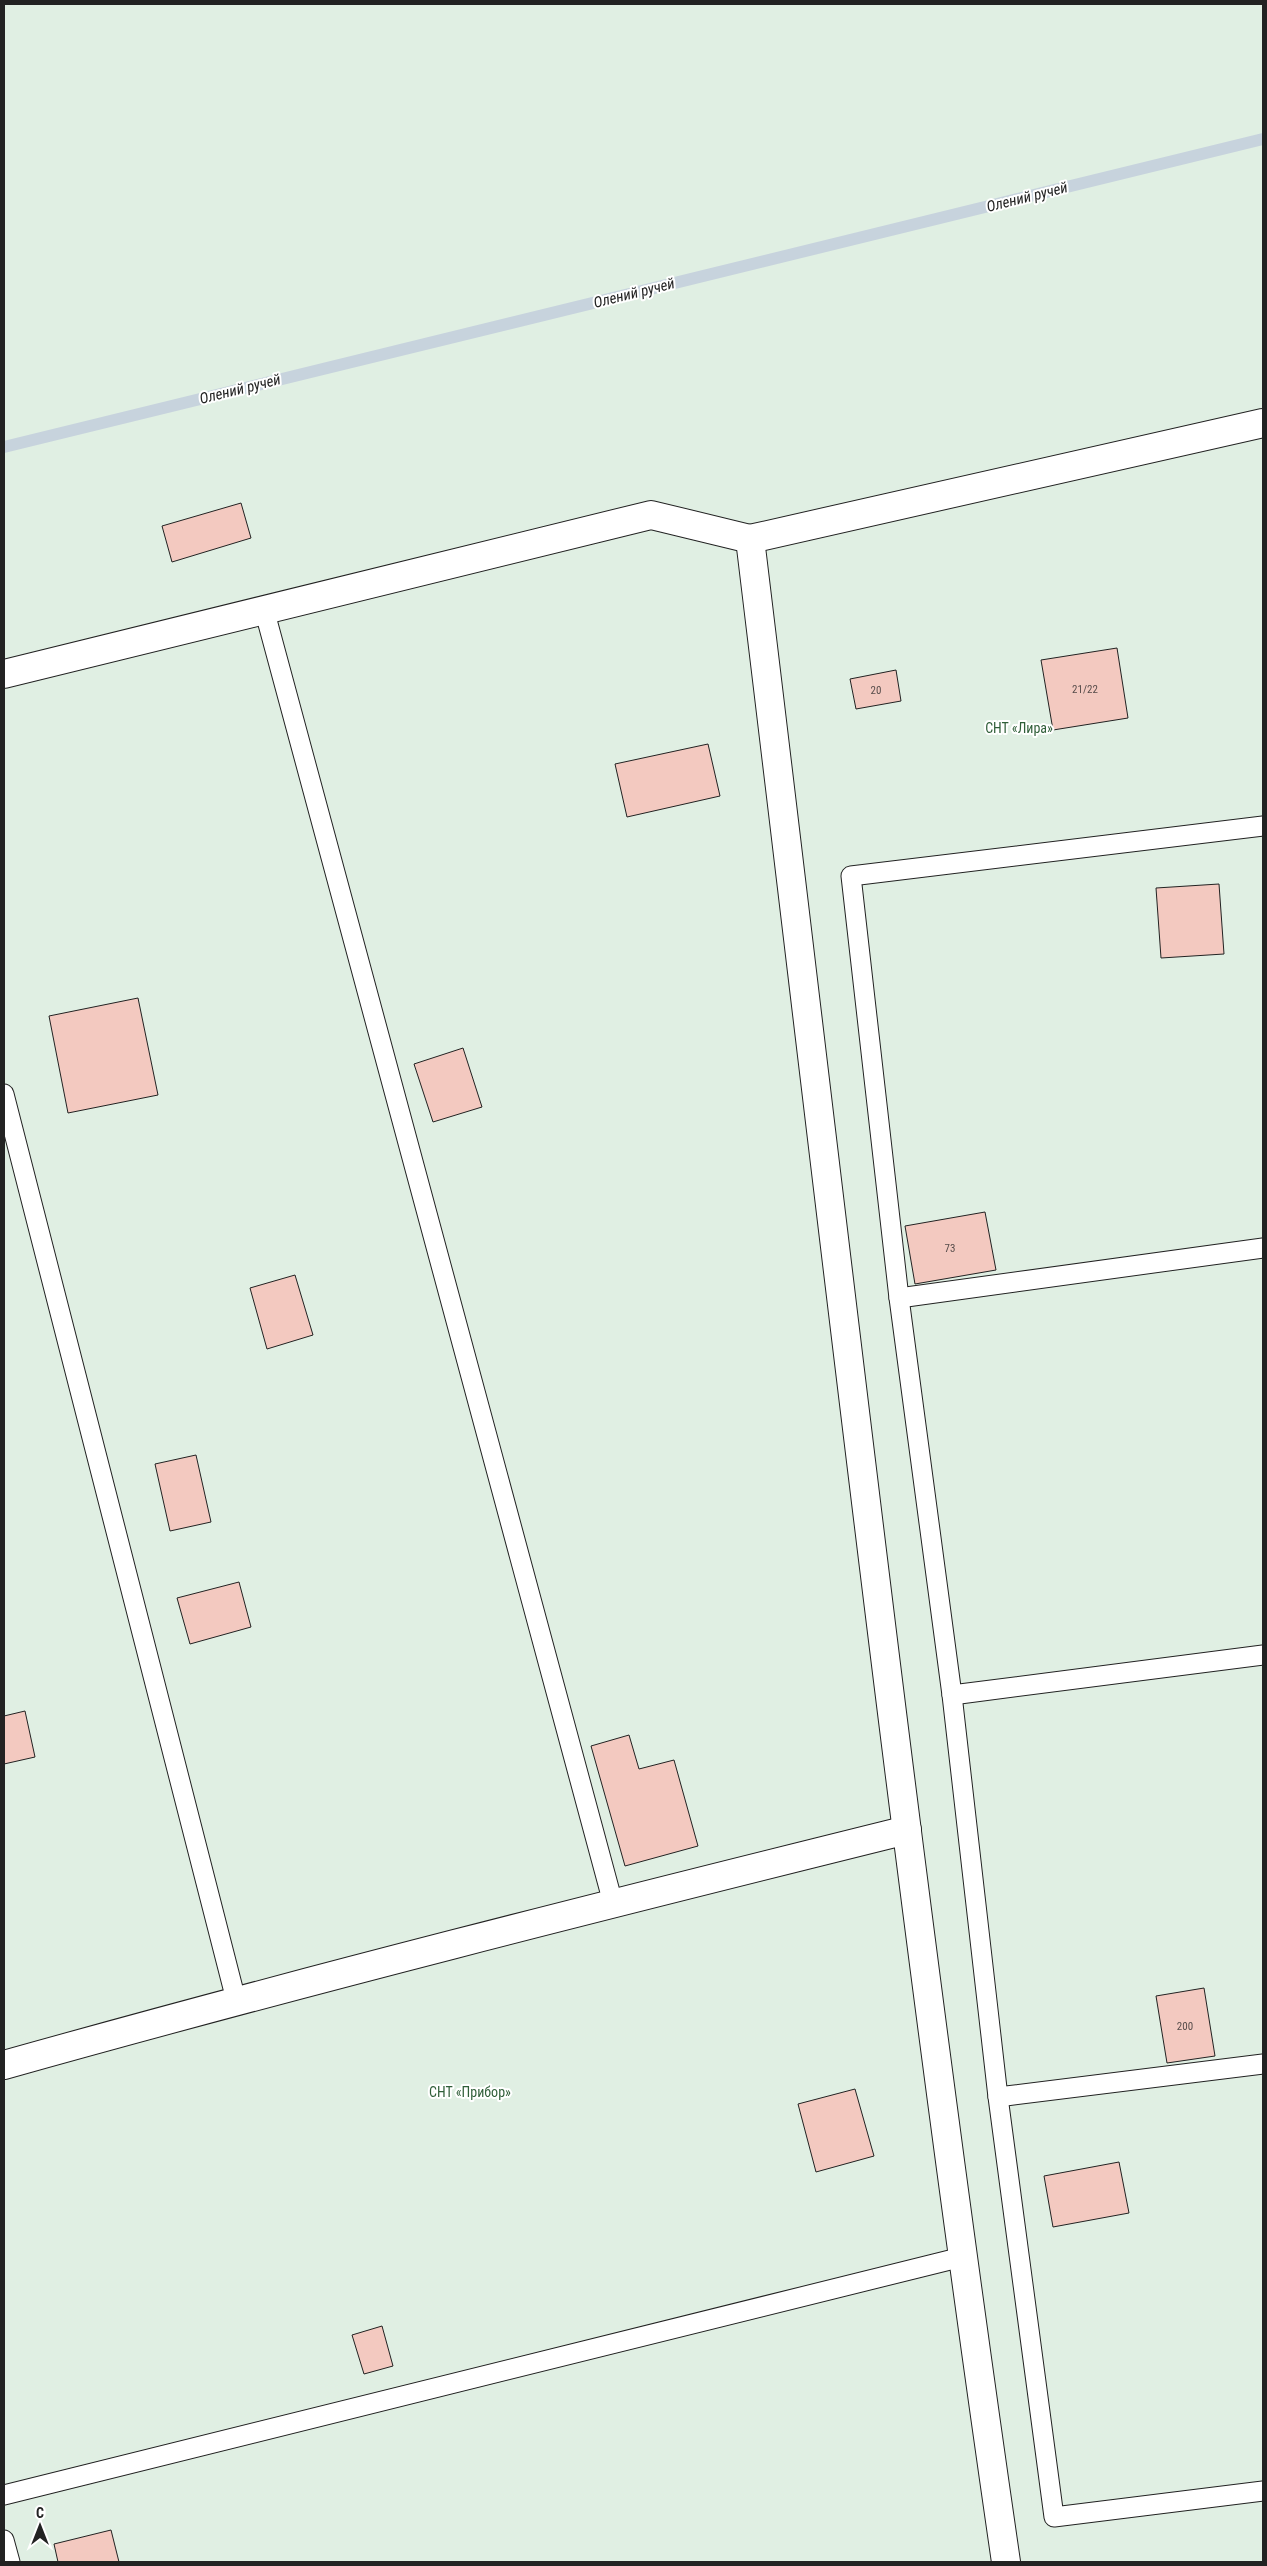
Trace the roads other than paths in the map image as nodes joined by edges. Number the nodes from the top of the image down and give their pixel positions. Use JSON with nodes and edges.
{"nodes":[{"id":1,"x":1263,"y":423,"type":"edge"},
{"id":2,"x":750,"y":539,"type":"junction"},
{"id":3,"x":264,"y":609,"type":"junction"},
{"id":4,"x":4,"y":674,"type":"edge"},
{"id":5,"x":1263,"y":826,"type":"edge"},
{"id":6,"x":4,"y":1094,"type":"edge"},
{"id":7,"x":1263,"y":1248,"type":"edge"},
{"id":8,"x":899,"y":1298,"type":"junction"},
{"id":9,"x":1263,"y":1655,"type":"edge"},
{"id":10,"x":952,"y":1696,"type":"junction"},
{"id":11,"x":907,"y":1830,"type":"junction"},
{"id":12,"x":613,"y":1903,"type":"junction"},
{"id":13,"x":236,"y":2000,"type":"junction"},
{"id":14,"x":1263,"y":2064,"type":"edge"},
{"id":15,"x":4,"y":2065,"type":"edge"},
{"id":16,"x":998,"y":2097,"type":"junction"},
{"id":17,"x":962,"y":2257,"type":"junction"},
{"id":18,"x":1263,"y":2491,"type":"edge"},
{"id":19,"x":4,"y":2495,"type":"edge"},
{"id":20,"x":4,"y":2540,"type":"edge"},
{"id":21,"x":10,"y":2562,"type":"edge"},
{"id":22,"x":1006,"y":2562,"type":"edge"}],
"edges":[{"from":1,"to":2,"type":"street"},
{"from":2,"to":3,"type":"street"},
{"from":2,"to":11,"type":"street"},
{"from":3,"to":4,"type":"street"},
{"from":3,"to":12,"type":"lane"},
{"from":5,"to":8,"type":"lane"},
{"from":6,"to":13,"type":"lane"},
{"from":7,"to":8,"type":"lane"},
{"from":8,"to":10,"type":"lane"},
{"from":9,"to":10,"type":"lane"},
{"from":10,"to":16,"type":"lane"},
{"from":11,"to":12,"type":"street"},
{"from":11,"to":17,"type":"street"},
{"from":12,"to":13,"type":"street"},
{"from":13,"to":15,"type":"street"},
{"from":14,"to":16,"type":"lane"},
{"from":16,"to":18,"type":"lane"},
{"from":17,"to":19,"type":"lane"},
{"from":17,"to":22,"type":"street"},
{"from":20,"to":21,"type":"lane"}]}
